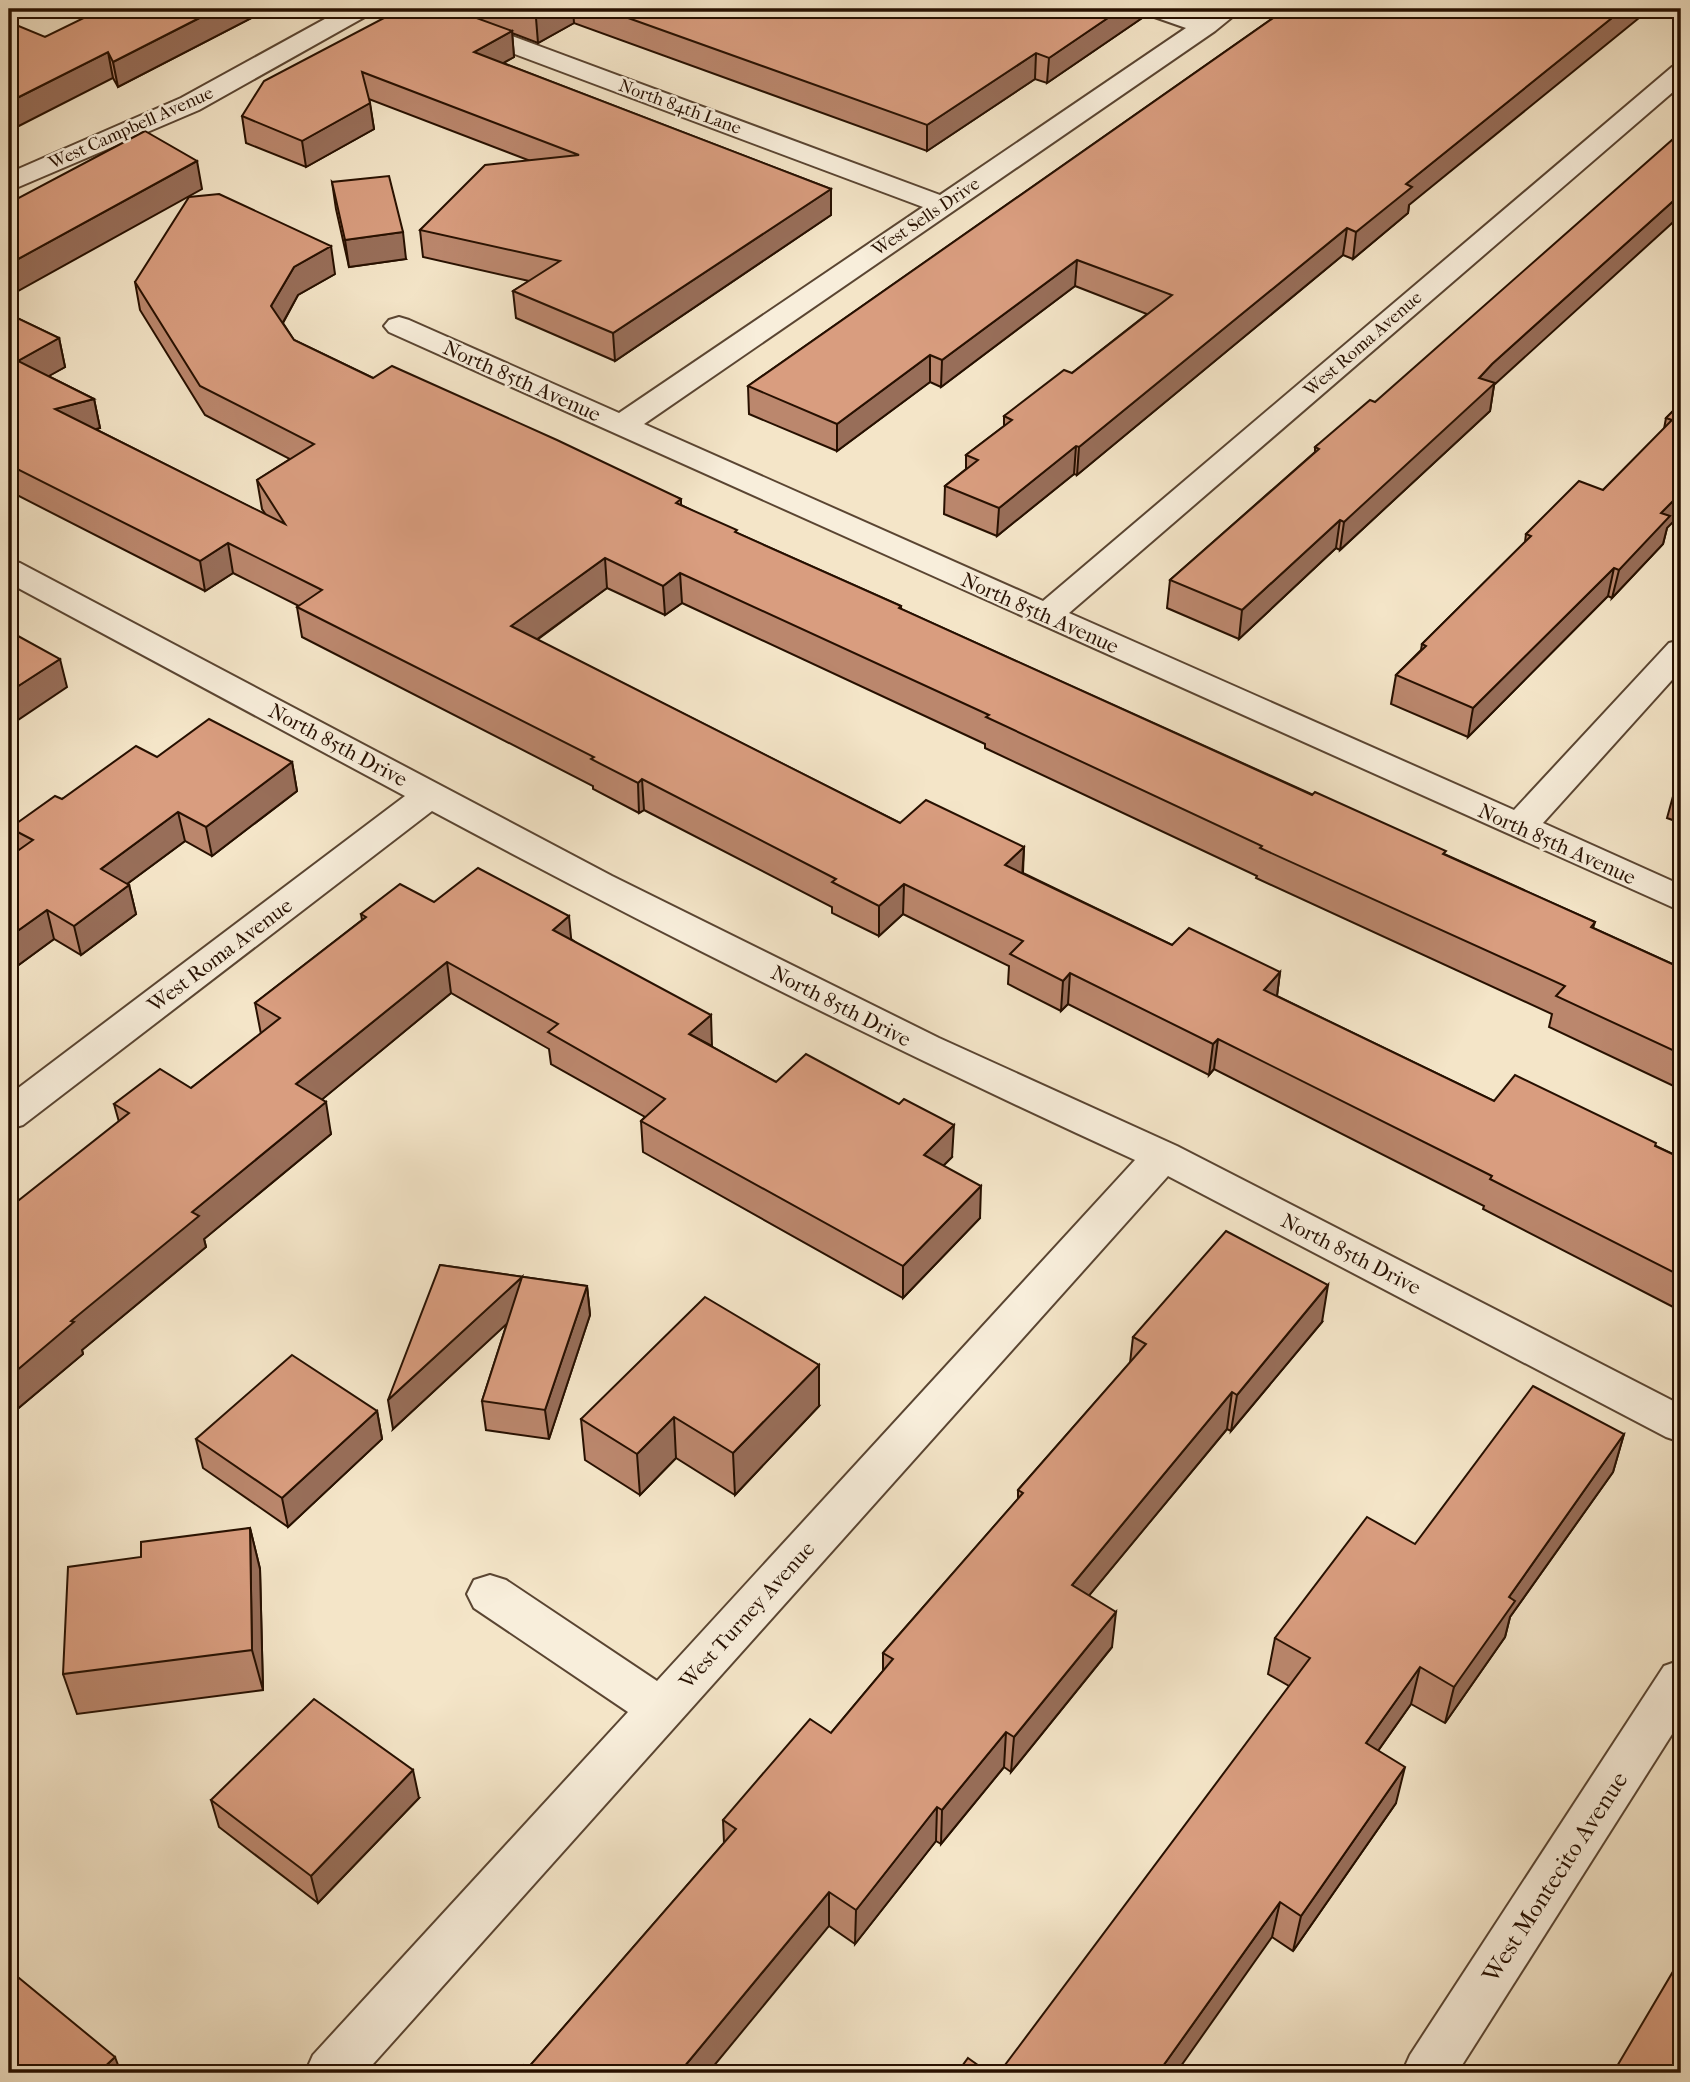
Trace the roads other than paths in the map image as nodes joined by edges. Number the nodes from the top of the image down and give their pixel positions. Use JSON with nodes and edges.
{"nodes":[{"id":1,"x":361,"y":9,"type":"edge"},
{"id":2,"x":417,"y":9,"type":"edge"},
{"id":3,"x":1155,"y":9,"type":"edge"},
{"id":4,"x":1230,"y":9,"type":"edge"},
{"id":5,"x":1206,"y":26,"type":"junction"},
{"id":6,"x":1681,"y":72,"type":"edge"},
{"id":7,"x":9,"y":183,"type":"edge"},
{"id":8,"x":943,"y":205,"type":"junction"},
{"id":9,"x":399,"y":326,"type":"dead end"},
{"id":10,"x":622,"y":425,"type":"junction"},
{"id":11,"x":9,"y":570,"type":"edge"},
{"id":12,"x":1045,"y":616,"type":"junction"},
{"id":13,"x":1681,"y":650,"type":"edge"},
{"id":14,"x":431,"y":794,"type":"junction"},
{"id":15,"x":1519,"y":827,"type":"junction"},
{"id":16,"x":1681,"y":899,"type":"edge"},
{"id":17,"x":9,"y":1115,"type":"edge"},
{"id":18,"x":1163,"y":1156,"type":"junction"},
{"id":19,"x":1681,"y":1425,"type":"edge"},
{"id":20,"x":490,"y":1594,"type":"dead end"},
{"id":21,"x":1681,"y":1680,"type":"edge"},
{"id":22,"x":661,"y":1709,"type":"junction"},
{"id":23,"x":331,"y":2073,"type":"edge"},
{"id":24,"x":1428,"y":2073,"type":"edge"}],
"edges":[{"from":1,"to":7,"type":"street","name":"West Campbell Avenue"},
{"from":2,"to":8,"type":"street","name":"North 84th Lane"},
{"from":3,"to":5,"type":"street"},
{"from":4,"to":5,"type":"street","name":"West Sells Drive"},
{"from":5,"to":8,"type":"street","name":"West Sells Drive"},
{"from":6,"to":12,"type":"street","name":"West Roma Avenue"},
{"from":8,"to":10,"type":"street","name":"West Sells Drive"},
{"from":9,"to":10,"type":"street","name":"North 85th Avenue"},
{"from":10,"to":12,"type":"street","name":"North 85th Avenue"},
{"from":11,"to":14,"type":"street","name":"North 85th Drive"},
{"from":12,"to":15,"type":"street","name":"North 85th Avenue"},
{"from":13,"to":15,"type":"street"},
{"from":14,"to":17,"type":"street","name":"West Roma Avenue"},
{"from":14,"to":18,"type":"street","name":"North 85th Drive"},
{"from":15,"to":16,"type":"street","name":"North 85th Avenue"},
{"from":18,"to":19,"type":"street","name":"North 85th Drive"},
{"from":18,"to":22,"type":"street","name":"West Turney Avenue"},
{"from":20,"to":22,"type":"street"},
{"from":21,"to":24,"type":"street","name":"West Montecito Avenue"},
{"from":22,"to":23,"type":"street","name":"West Turney Avenue"}]}
